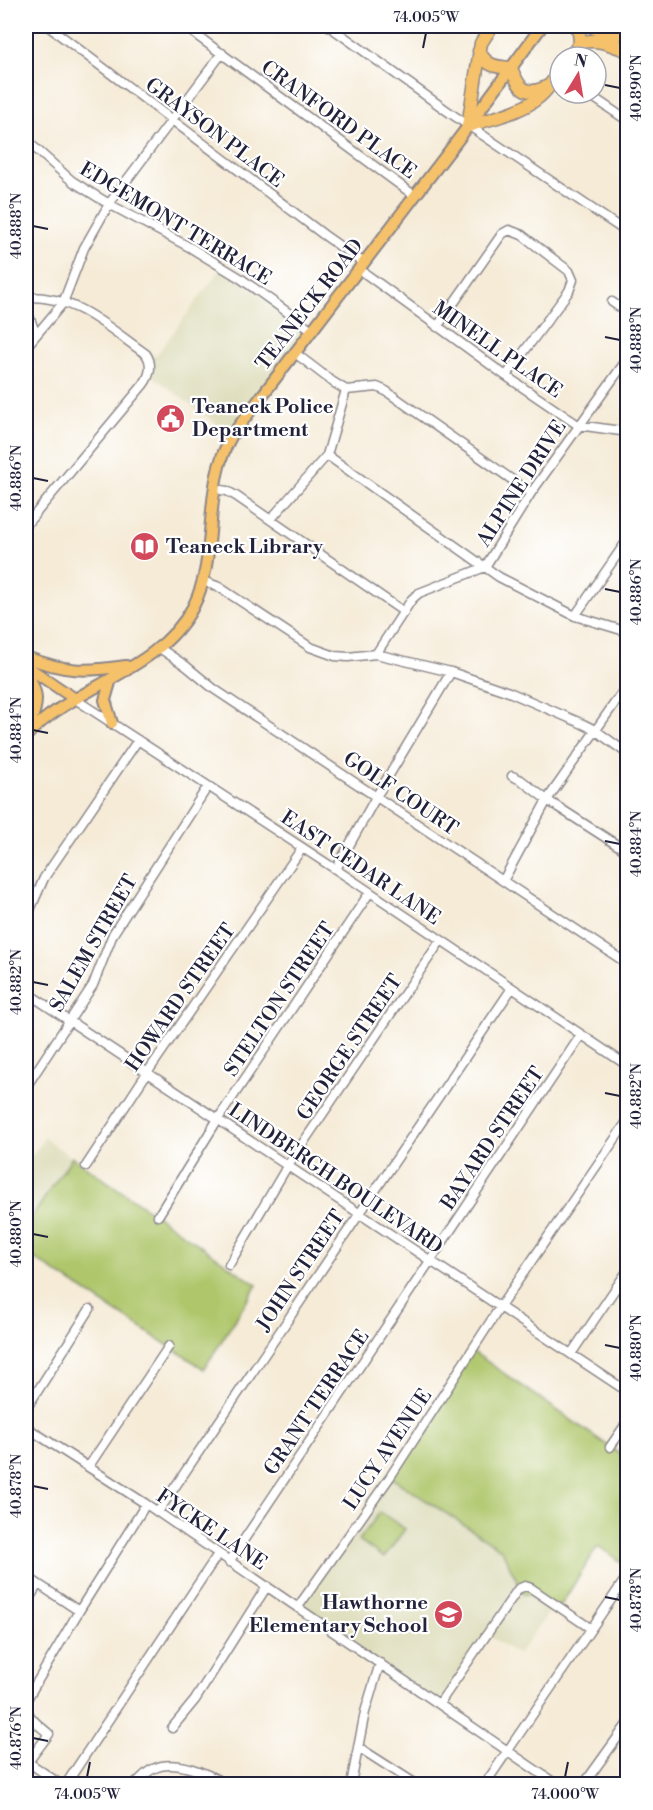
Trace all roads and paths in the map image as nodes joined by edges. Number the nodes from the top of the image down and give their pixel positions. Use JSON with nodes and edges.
{"nodes":[{"id":1,"x":48,"y":26,"type":"edge"},
{"id":2,"x":184,"y":26,"type":"edge"},
{"id":3,"x":329,"y":26,"type":"edge"},
{"id":4,"x":492,"y":26,"type":"edge"},
{"id":5,"x":542,"y":26,"type":"edge"},
{"id":6,"x":575,"y":26,"type":"edge"},
{"id":7,"x":591,"y":26,"type":"edge"},
{"id":8,"x":611,"y":26,"type":"edge"},
{"id":9,"x":483,"y":31,"type":"edge"},
{"id":10,"x":627,"y":36,"type":"edge"},
{"id":11,"x":580,"y":43,"type":"joint"},
{"id":12,"x":627,"y":50,"type":"edge"},
{"id":13,"x":479,"y":51,"type":"junction"},
{"id":14,"x":222,"y":53,"type":"junction"},
{"id":15,"x":511,"y":68,"type":"junction"},
{"id":16,"x":548,"y":86,"type":"joint"},
{"id":17,"x":604,"y":105,"type":"edge"},
{"id":18,"x":173,"y":120,"type":"junction"},
{"id":19,"x":627,"y":121,"type":"edge"},
{"id":20,"x":468,"y":126,"type":"junction"},
{"id":21,"x":26,"y":140,"type":"edge"},
{"id":22,"x":415,"y":196,"type":"junction"},
{"id":23,"x":109,"y":204,"type":"junction"},
{"id":24,"x":627,"y":232,"type":"edge"},
{"id":25,"x":362,"y":266,"type":"junction"},
{"id":26,"x":26,"y":297,"type":"edge"},
{"id":27,"x":63,"y":302,"type":"junction"},
{"id":28,"x":612,"y":303,"type":"dead end"},
{"id":29,"x":26,"y":308,"type":"edge"},
{"id":30,"x":627,"y":313,"type":"edge"},
{"id":31,"x":437,"y":327,"type":"junction"},
{"id":32,"x":312,"y":330,"type":"junction"},
{"id":33,"x":36,"y":336,"type":"junction"},
{"id":34,"x":26,"y":347,"type":"edge"},
{"id":35,"x":295,"y":353,"type":"junction"},
{"id":36,"x":627,"y":357,"type":"edge"},
{"id":37,"x":506,"y":376,"type":"junction"},
{"id":38,"x":346,"y":390,"type":"junction"},
{"id":39,"x":578,"y":425,"type":"junction"},
{"id":40,"x":627,"y":432,"type":"edge"},
{"id":41,"x":327,"y":455,"type":"junction"},
{"id":42,"x":215,"y":489,"type":"junction"},
{"id":43,"x":531,"y":493,"type":"junction"},
{"id":44,"x":271,"y":519,"type":"junction"},
{"id":45,"x":26,"y":525,"type":"edge"},
{"id":46,"x":627,"y":539,"type":"edge"},
{"id":47,"x":485,"y":567,"type":"junction"},
{"id":48,"x":203,"y":581,"type":"junction"},
{"id":49,"x":404,"y":612,"type":"junction"},
{"id":50,"x":575,"y":616,"type":"junction"},
{"id":51,"x":627,"y":632,"type":"edge"},
{"id":52,"x":158,"y":647,"type":"junction"},
{"id":53,"x":376,"y":654,"type":"junction"},
{"id":54,"x":26,"y":657,"type":"edge"},
{"id":55,"x":133,"y":665,"type":"junction"},
{"id":56,"x":26,"y":668,"type":"edge"},
{"id":57,"x":451,"y":672,"type":"junction"},
{"id":58,"x":111,"y":678,"type":"junction"},
{"id":59,"x":627,"y":684,"type":"edge"},
{"id":60,"x":75,"y":699,"type":"junction"},
{"id":61,"x":112,"y":723,"type":"junction"},
{"id":62,"x":595,"y":730,"type":"junction"},
{"id":63,"x":26,"y":735,"type":"edge"},
{"id":64,"x":138,"y":740,"type":"junction"},
{"id":65,"x":627,"y":754,"type":"edge"},
{"id":66,"x":512,"y":776,"type":"dead end"},
{"id":67,"x":208,"y":786,"type":"junction"},
{"id":68,"x":376,"y":797,"type":"junction"},
{"id":69,"x":547,"y":800,"type":"junction"},
{"id":70,"x":303,"y":848,"type":"junction"},
{"id":71,"x":627,"y":852,"type":"edge"},
{"id":72,"x":336,"y":870,"type":"junction"},
{"id":73,"x":503,"y":881,"type":"junction"},
{"id":74,"x":370,"y":892,"type":"junction"},
{"id":75,"x":26,"y":919,"type":"edge"},
{"id":76,"x":441,"y":940,"type":"junction"},
{"id":77,"x":627,"y":964,"type":"edge"},
{"id":78,"x":512,"y":988,"type":"junction"},
{"id":79,"x":26,"y":992,"type":"edge"},
{"id":80,"x":69,"y":1020,"type":"junction"},
{"id":81,"x":581,"y":1035,"type":"junction"},
{"id":82,"x":627,"y":1064,"type":"edge"},
{"id":83,"x":148,"y":1072,"type":"junction"},
{"id":84,"x":26,"y":1087,"type":"edge"},
{"id":85,"x":218,"y":1119,"type":"junction"},
{"id":86,"x":627,"y":1120,"type":"edge"},
{"id":87,"x":288,"y":1165,"type":"junction"},
{"id":88,"x":86,"y":1166,"type":"dead end"},
{"id":89,"x":359,"y":1212,"type":"junction"},
{"id":90,"x":158,"y":1216,"type":"dead end"},
{"id":91,"x":430,"y":1260,"type":"junction"},
{"id":92,"x":229,"y":1265,"type":"dead end"},
{"id":93,"x":627,"y":1270,"type":"edge"},
{"id":94,"x":500,"y":1306,"type":"junction"},
{"id":95,"x":90,"y":1309,"type":"dead end"},
{"id":96,"x":169,"y":1346,"type":"dead end"},
{"id":97,"x":571,"y":1354,"type":"junction"},
{"id":98,"x":627,"y":1392,"type":"edge"},
{"id":99,"x":26,"y":1409,"type":"edge"},
{"id":100,"x":627,"y":1421,"type":"edge"},
{"id":101,"x":26,"y":1426,"type":"edge"},
{"id":102,"x":610,"y":1447,"type":"dead end"},
{"id":103,"x":89,"y":1467,"type":"junction"},
{"id":104,"x":146,"y":1504,"type":"junction"},
{"id":105,"x":158,"y":1512,"type":"junction"},
{"id":106,"x":218,"y":1554,"type":"junction"},
{"id":107,"x":229,"y":1562,"type":"junction"},
{"id":108,"x":627,"y":1575,"type":"edge"},
{"id":109,"x":26,"y":1576,"type":"edge"},
{"id":110,"x":38,"y":1584,"type":"junction"},
{"id":111,"x":267,"y":1586,"type":"junction"},
{"id":112,"x":26,"y":1604,"type":"edge"},
{"id":113,"x":298,"y":1607,"type":"junction"},
{"id":114,"x":78,"y":1611,"type":"junction"},
{"id":115,"x":590,"y":1628,"type":"junction"},
{"id":116,"x":380,"y":1663,"type":"junction"},
{"id":117,"x":439,"y":1704,"type":"junction"},
{"id":118,"x":627,"y":1723,"type":"edge"},
{"id":119,"x":172,"y":1728,"type":"dead end"},
{"id":120,"x":358,"y":1746,"type":"junction"},
{"id":121,"x":507,"y":1751,"type":"junction"},
{"id":122,"x":60,"y":1785,"type":"edge"},
{"id":123,"x":66,"y":1785,"type":"edge"},
{"id":124,"x":135,"y":1785,"type":"edge"},
{"id":125,"x":225,"y":1785,"type":"edge"},
{"id":126,"x":351,"y":1785,"type":"edge"},
{"id":127,"x":416,"y":1785,"type":"edge"},
{"id":128,"x":485,"y":1785,"type":"edge"},
{"id":129,"x":556,"y":1785,"type":"edge"},
{"id":130,"x":584,"y":1785,"type":"edge"}],
"edges":[{"from":1,"to":18,"type":"street","name":"GRAYSON PLACE"},
{"from":2,"to":14,"type":"street","name":"CRANFORD PLACE"},
{"from":3,"to":20,"type":"street"},
{"from":4,"to":9,"type":"highway"},
{"from":5,"to":15,"type":"main road","name":"TEANECK ROAD"},
{"from":6,"to":11,"type":"highway"},
{"from":7,"to":12,"type":"highway"},
{"from":8,"to":10,"type":"highway"},
{"from":9,"to":13,"type":"highway"},
{"from":11,"to":12,"type":"highway"},
{"from":13,"to":15,"type":"highway"},
{"from":13,"to":20,"type":"highway"},
{"from":14,"to":18,"type":"street"},
{"from":14,"to":22,"type":"street","name":"CRANFORD PLACE"},
{"from":15,"to":16,"type":"highway"},
{"from":15,"to":20,"type":"main road","name":"TEANECK ROAD"},
{"from":16,"to":20,"type":"highway"},
{"from":17,"to":19,"type":"street"},
{"from":18,"to":23,"type":"street"},
{"from":18,"to":25,"type":"street","name":"GRAYSON PLACE"},
{"from":20,"to":22,"type":"main road","name":"TEANECK ROAD"},
{"from":20,"to":24,"type":"street"},
{"from":21,"to":23,"type":"street","name":"EDGEMONT TERRACE"},
{"from":22,"to":25,"type":"main road","name":"TEANECK ROAD"},
{"from":23,"to":27,"type":"street"},
{"from":23,"to":32,"type":"street","name":"EDGEMONT TERRACE"},
{"from":25,"to":31,"type":"street","name":"MINELL PLACE"},
{"from":25,"to":32,"type":"main road","name":"TEANECK ROAD"},
{"from":26,"to":27,"type":"street"},
{"from":27,"to":33,"type":"street"},
{"from":27,"to":45,"type":"street"},
{"from":28,"to":30,"type":"street"},
{"from":29,"to":33,"type":"street"},
{"from":31,"to":37,"type":"street","name":"MINELL PLACE"},
{"from":31,"to":37,"type":"street"},
{"from":32,"to":35,"type":"main road","name":"TEANECK ROAD"},
{"from":33,"to":34,"type":"street"},
{"from":35,"to":38,"type":"street"},
{"from":35,"to":42,"type":"main road","name":"TEANECK ROAD"},
{"from":36,"to":39,"type":"street","name":"ALPINE DRIVE"},
{"from":37,"to":39,"type":"street","name":"MINELL PLACE"},
{"from":38,"to":41,"type":"street"},
{"from":38,"to":43,"type":"street"},
{"from":39,"to":40,"type":"street","name":"MINELL PLACE"},
{"from":39,"to":43,"type":"street","name":"ALPINE DRIVE"},
{"from":41,"to":44,"type":"street"},
{"from":41,"to":47,"type":"street"},
{"from":42,"to":44,"type":"street"},
{"from":42,"to":48,"type":"main road","name":"TEANECK ROAD"},
{"from":43,"to":47,"type":"street","name":"ALPINE DRIVE"},
{"from":44,"to":49,"type":"street"},
{"from":46,"to":50,"type":"street"},
{"from":47,"to":49,"type":"street","name":"ALPINE DRIVE"},
{"from":47,"to":50,"type":"street"},
{"from":48,"to":52,"type":"main road","name":"TEANECK ROAD"},
{"from":48,"to":53,"type":"street"},
{"from":49,"to":53,"type":"street","name":"ALPINE DRIVE"},
{"from":50,"to":51,"type":"street"},
{"from":52,"to":55,"type":"main road","name":"TEANECK ROAD"},
{"from":52,"to":68,"type":"street","name":"GOLF COURT"},
{"from":53,"to":57,"type":"street"},
{"from":54,"to":55,"type":"main road"},
{"from":55,"to":58,"type":"main road","name":"TEANECK ROAD"},
{"from":56,"to":60,"type":"main road"},
{"from":56,"to":63,"type":"main road"},
{"from":57,"to":62,"type":"street"},
{"from":57,"to":68,"type":"street"},
{"from":58,"to":60,"type":"main road","name":"TEANECK ROAD"},
{"from":58,"to":61,"type":"main road"},
{"from":59,"to":62,"type":"street"},
{"from":60,"to":61,"type":"street","name":"EAST CEDAR LANE"},
{"from":60,"to":63,"type":"main road","name":"TEANECK ROAD"},
{"from":61,"to":64,"type":"street","name":"EAST CEDAR LANE"},
{"from":62,"to":65,"type":"street"},
{"from":62,"to":69,"type":"street"},
{"from":64,"to":67,"type":"street","name":"EAST CEDAR LANE"},
{"from":64,"to":75,"type":"street"},
{"from":66,"to":69,"type":"street"},
{"from":67,"to":70,"type":"street","name":"EAST CEDAR LANE"},
{"from":67,"to":80,"type":"street","name":"SALEM STREET"},
{"from":68,"to":72,"type":"street"},
{"from":68,"to":73,"type":"street","name":"GOLF COURT"},
{"from":69,"to":71,"type":"street"},
{"from":69,"to":73,"type":"street"},
{"from":70,"to":72,"type":"street","name":"EAST CEDAR LANE"},
{"from":70,"to":83,"type":"street","name":"HOWARD STREET"},
{"from":72,"to":74,"type":"street","name":"EAST CEDAR LANE"},
{"from":73,"to":77,"type":"street","name":"GOLF COURT"},
{"from":74,"to":76,"type":"street","name":"EAST CEDAR LANE"},
{"from":74,"to":85,"type":"street","name":"STELTON STREET"},
{"from":76,"to":78,"type":"street","name":"EAST CEDAR LANE"},
{"from":76,"to":87,"type":"street","name":"GEORGE STREET"},
{"from":78,"to":81,"type":"street","name":"EAST CEDAR LANE"},
{"from":78,"to":89,"type":"street","name":"JOHN STREET"},
{"from":79,"to":80,"type":"street","name":"LINDBERGH BOULEVARD"},
{"from":80,"to":83,"type":"street","name":"LINDBERGH BOULEVARD"},
{"from":80,"to":84,"type":"street","name":"SALEM STREET"},
{"from":81,"to":82,"type":"street","name":"EAST CEDAR LANE"},
{"from":81,"to":91,"type":"street","name":"BAYARD STREET"},
{"from":83,"to":85,"type":"street","name":"LINDBERGH BOULEVARD"},
{"from":83,"to":88,"type":"street","name":"HOWARD STREET"},
{"from":85,"to":87,"type":"street","name":"LINDBERGH BOULEVARD"},
{"from":85,"to":90,"type":"street","name":"STELTON STREET"},
{"from":86,"to":94,"type":"street","name":"LUCY AVENUE"},
{"from":87,"to":89,"type":"street","name":"LINDBERGH BOULEVARD"},
{"from":87,"to":92,"type":"street","name":"GEORGE STREET"},
{"from":89,"to":91,"type":"street","name":"LINDBERGH BOULEVARD"},
{"from":89,"to":105,"type":"street","name":"JOHN STREET"},
{"from":91,"to":94,"type":"street","name":"LINDBERGH BOULEVARD"},
{"from":91,"to":107,"type":"street","name":"GRANT TERRACE"},
{"from":93,"to":97,"type":"street"},
{"from":94,"to":97,"type":"street","name":"LINDBERGH BOULEVARD"},
{"from":94,"to":113,"type":"street","name":"LUCY AVENUE"},
{"from":95,"to":99,"type":"street"},
{"from":96,"to":103,"type":"street"},
{"from":97,"to":98,"type":"street","name":"LINDBERGH BOULEVARD"},
{"from":100,"to":102,"type":"street"},
{"from":101,"to":103,"type":"street","name":"FYCKE LANE"},
{"from":103,"to":104,"type":"street","name":"FYCKE LANE"},
{"from":104,"to":105,"type":"street","name":"FYCKE LANE"},
{"from":104,"to":114,"type":"street"},
{"from":105,"to":106,"type":"street","name":"FYCKE LANE"},
{"from":106,"to":107,"type":"street","name":"FYCKE LANE"},
{"from":106,"to":123,"type":"street"},
{"from":107,"to":111,"type":"street","name":"FYCKE LANE"},
{"from":108,"to":115,"type":"street"},
{"from":109,"to":110,"type":"street"},
{"from":110,"to":112,"type":"street"},
{"from":110,"to":114,"type":"street"},
{"from":111,"to":113,"type":"street","name":"FYCKE LANE"},
{"from":111,"to":119,"type":"street"},
{"from":113,"to":116,"type":"street","name":"FYCKE LANE"},
{"from":114,"to":122,"type":"street"},
{"from":115,"to":117,"type":"street"},
{"from":115,"to":121,"type":"street"},
{"from":116,"to":117,"type":"street","name":"FYCKE LANE"},
{"from":116,"to":120,"type":"street"},
{"from":117,"to":121,"type":"street","name":"FYCKE LANE"},
{"from":118,"to":130,"type":"street"},
{"from":120,"to":126,"type":"street"},
{"from":120,"to":127,"type":"street"},
{"from":121,"to":128,"type":"street"},
{"from":121,"to":129,"type":"street","name":"FYCKE LANE"},
{"from":124,"to":125,"type":"street"}]}
